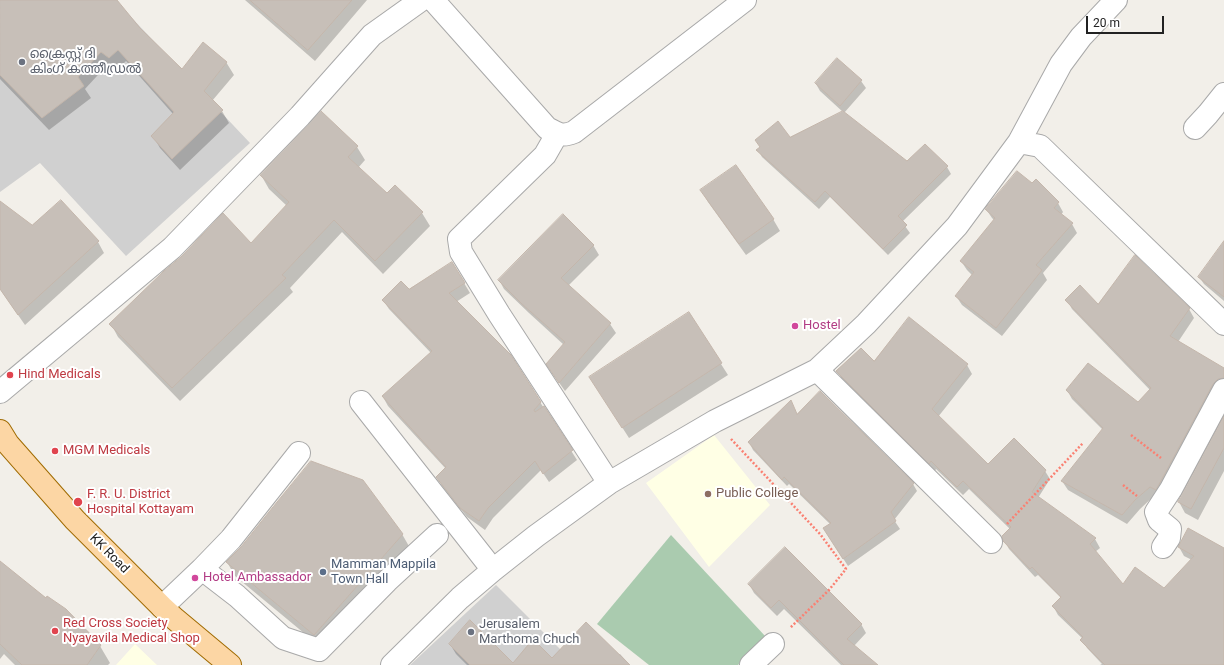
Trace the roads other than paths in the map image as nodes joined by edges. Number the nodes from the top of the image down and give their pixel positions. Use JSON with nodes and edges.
{"nodes":[{"id":1,"x":421,"y":0,"type":"edge"},
{"id":2,"x":434,"y":0,"type":"edge"},
{"id":3,"x":745,"y":0,"type":"edge"},
{"id":4,"x":1116,"y":0,"type":"edge"},
{"id":5,"x":1224,"y":94,"type":"edge"},
{"id":6,"x":1195,"y":128,"type":"dead end"},
{"id":7,"x":557,"y":134,"type":"junction"},
{"id":8,"x":1019,"y":142,"type":"junction"},
{"id":9,"x":1224,"y":324,"type":"edge"},
{"id":10,"x":817,"y":370,"type":"junction"},
{"id":11,"x":1224,"y":390,"type":"edge"},
{"id":12,"x":0,"y":392,"type":"edge"},
{"id":13,"x":361,"y":402,"type":"dead end"},
{"id":14,"x":0,"y":431,"type":"edge"},
{"id":15,"x":299,"y":453,"type":"dead end"},
{"id":16,"x":609,"y":483,"type":"junction"},
{"id":17,"x":437,"y":535,"type":"dead end"},
{"id":18,"x":991,"y":542,"type":"road end"},
{"id":19,"x":1163,"y":547,"type":"dead end"},
{"id":20,"x":202,"y":569,"type":"junction"},
{"id":21,"x":492,"y":570,"type":"junction"},
{"id":22,"x":162,"y":607,"type":"junction"},
{"id":23,"x":773,"y":644,"type":"dead end"},
{"id":24,"x":313,"y":658,"type":"edge"},
{"id":25,"x":230,"y":665,"type":"edge"},
{"id":26,"x":392,"y":665,"type":"edge"},
{"id":27,"x":751,"y":665,"type":"edge"}],
"edges":[{"from":1,"to":12,"type":"street"},
{"from":2,"to":7,"type":"street"},
{"from":3,"to":7,"type":"street"},
{"from":4,"to":8,"type":"street"},
{"from":5,"to":6,"type":"street"},
{"from":7,"to":16,"type":"street"},
{"from":8,"to":9,"type":"street"},
{"from":8,"to":10,"type":"street"},
{"from":10,"to":16,"type":"street"},
{"from":10,"to":18,"type":"street"},
{"from":11,"to":19,"type":"street"},
{"from":13,"to":21,"type":"street"},
{"from":14,"to":22,"type":"main road","name":"KK Road"},
{"from":15,"to":20,"type":"street"},
{"from":16,"to":21,"type":"street"},
{"from":17,"to":24,"type":"street"},
{"from":20,"to":22,"type":"street"},
{"from":20,"to":24,"type":"street"},
{"from":21,"to":26,"type":"street"},
{"from":22,"to":25,"type":"main road","name":"KK Road"},
{"from":23,"to":27,"type":"street"}]}
